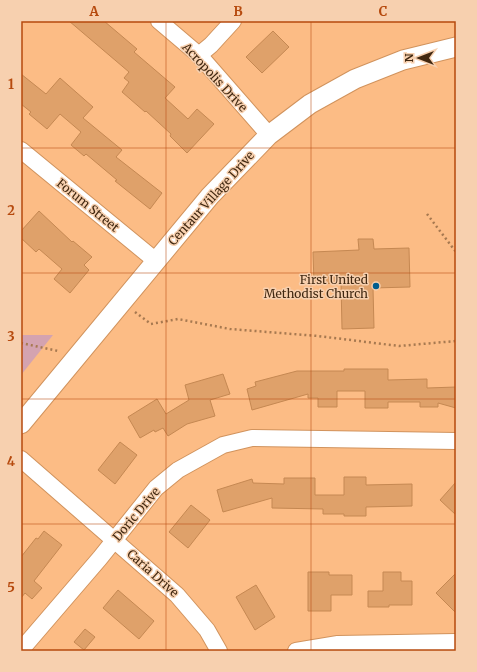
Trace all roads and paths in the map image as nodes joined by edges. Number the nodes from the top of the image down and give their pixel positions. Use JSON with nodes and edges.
{"nodes":[{"id":1,"x":159,"y":21,"type":"edge"},
{"id":2,"x":234,"y":21,"type":"edge"},
{"id":3,"x":456,"y":47,"type":"edge"},
{"id":4,"x":199,"y":55,"type":"junction"},
{"id":5,"x":269,"y":135,"type":"junction"},
{"id":6,"x":21,"y":150,"type":"edge"},
{"id":7,"x":427,"y":214,"type":"dead end"},
{"id":8,"x":456,"y":252,"type":"edge"},
{"id":9,"x":156,"y":261,"type":"junction"},
{"id":10,"x":122,"y":302,"type":"junction"},
{"id":11,"x":456,"y":342,"type":"edge"},
{"id":12,"x":21,"y":343,"type":"edge"},
{"id":13,"x":76,"y":355,"type":"junction"},
{"id":14,"x":21,"y":424,"type":"edge"},
{"id":15,"x":456,"y":441,"type":"edge"},
{"id":16,"x":21,"y":459,"type":"edge"},
{"id":17,"x":114,"y":539,"type":"junction"},
{"id":18,"x":456,"y":642,"type":"edge"},
{"id":19,"x":21,"y":650,"type":"edge"},
{"id":20,"x":219,"y":651,"type":"edge"},
{"id":21,"x":296,"y":651,"type":"edge"}],
"edges":[{"from":1,"to":4,"type":"street","name":"Acropolis Drive"},
{"from":2,"to":4,"type":"street"},
{"from":3,"to":5,"type":"street","name":"Centaur Village Drive"},
{"from":4,"to":5,"type":"street","name":"Acropolis Drive"},
{"from":5,"to":9,"type":"street","name":"Centaur Village Drive"},
{"from":6,"to":9,"type":"street","name":"Forum Street"},
{"from":7,"to":8,"type":"path"},
{"from":9,"to":10,"type":"street","name":"Centaur Village Drive"},
{"from":10,"to":11,"type":"path"},
{"from":10,"to":13,"type":"street","name":"Centaur Village Drive"},
{"from":12,"to":13,"type":"path"},
{"from":13,"to":14,"type":"street","name":"Centaur Village Drive"},
{"from":15,"to":17,"type":"street","name":"Doric Drive"},
{"from":16,"to":17,"type":"street","name":"Caria Drive"},
{"from":17,"to":19,"type":"street","name":"Doric Drive"},
{"from":17,"to":20,"type":"street","name":"Caria Drive"},
{"from":18,"to":21,"type":"street"}]}
